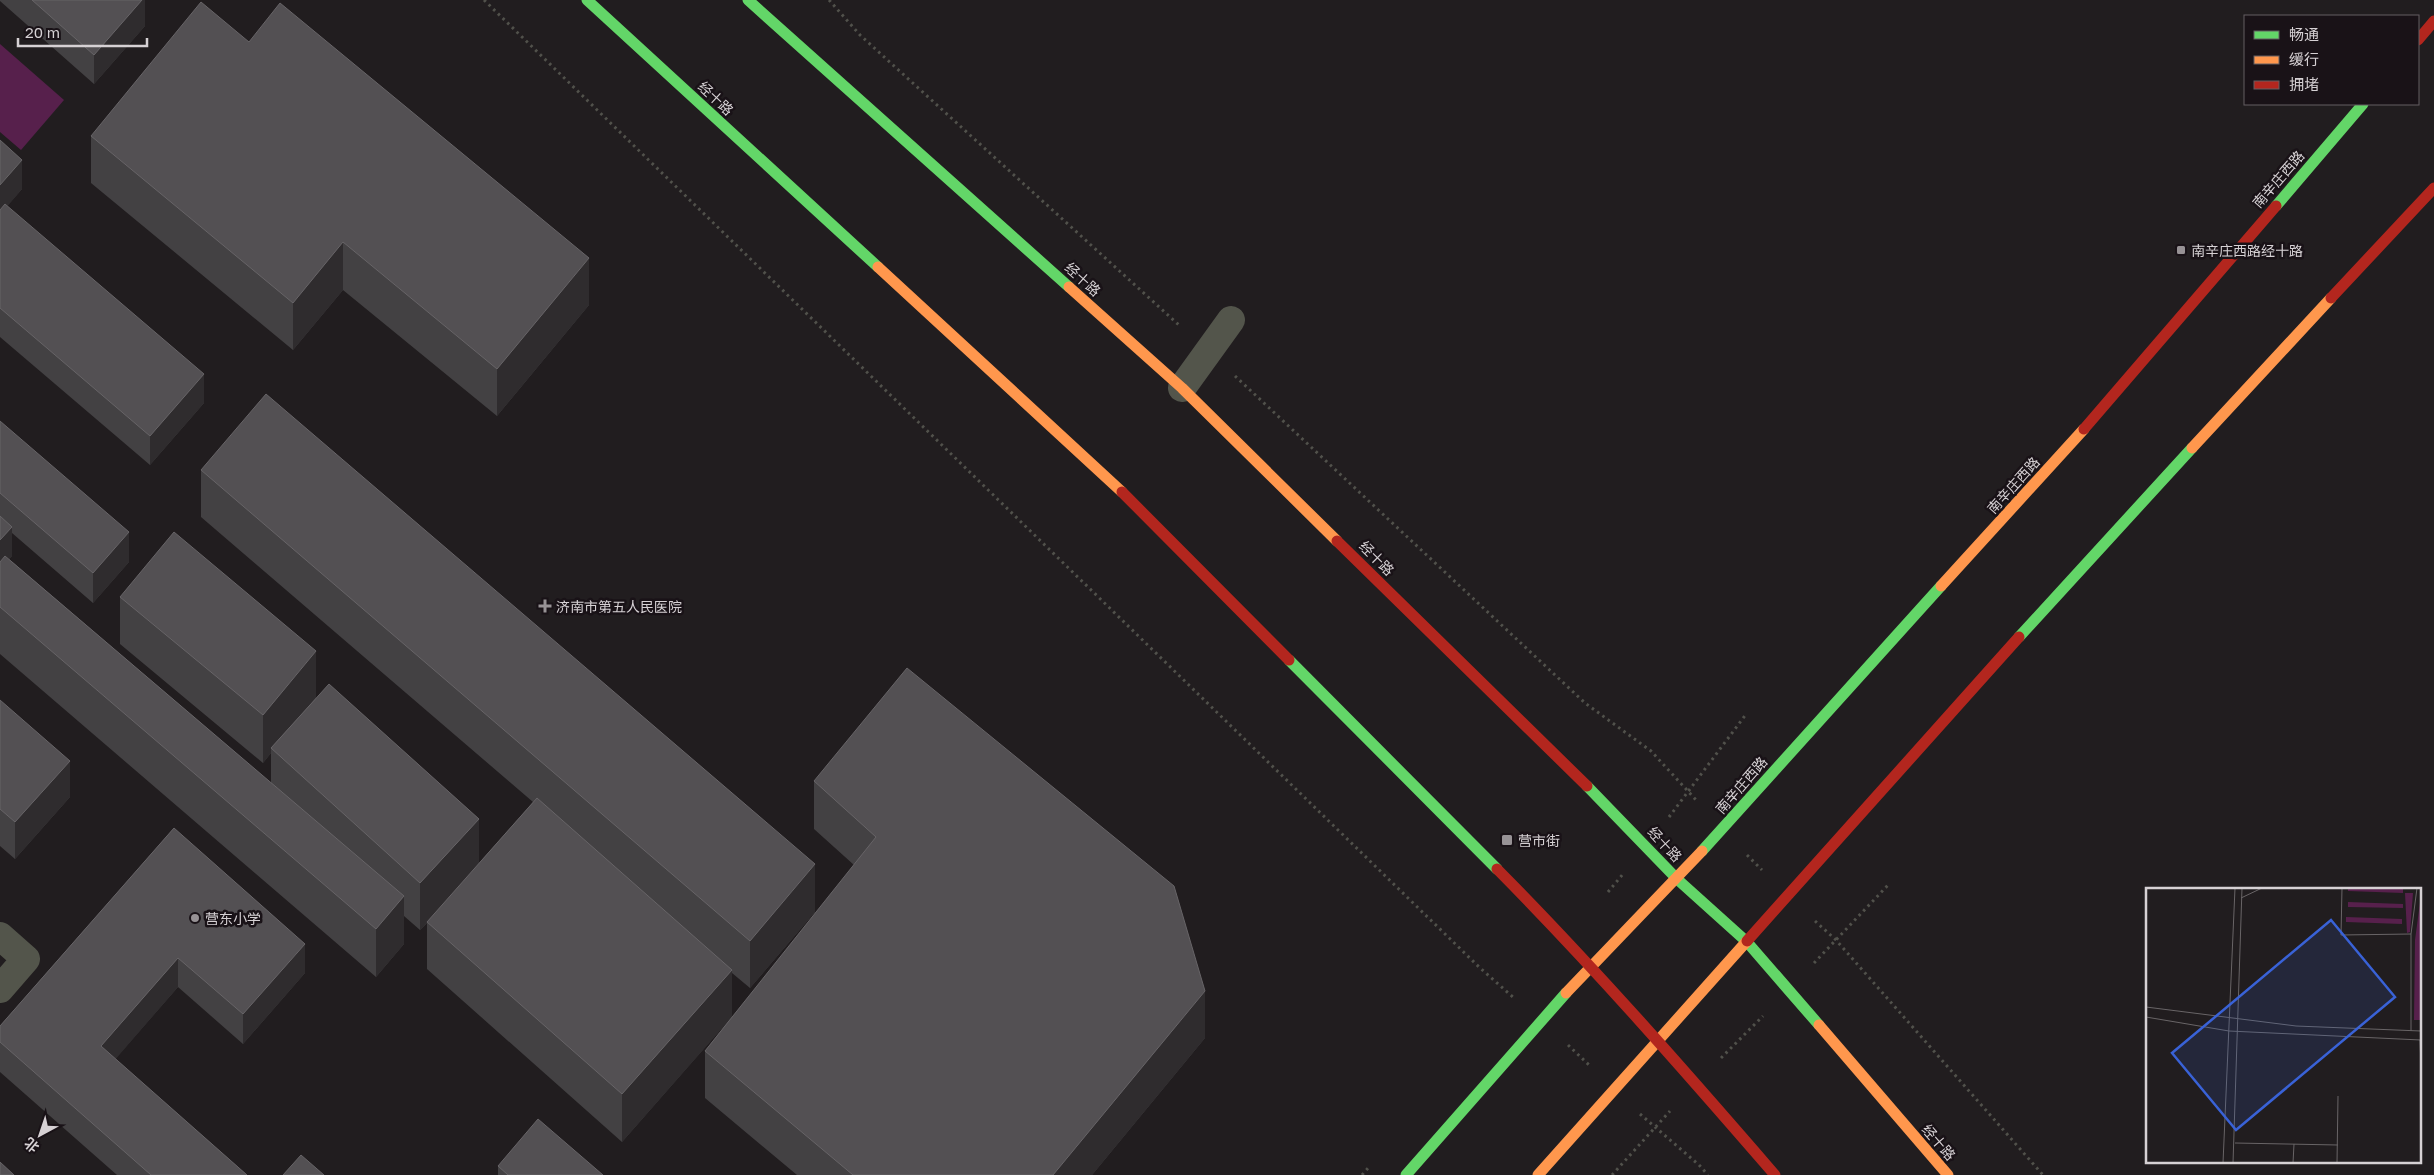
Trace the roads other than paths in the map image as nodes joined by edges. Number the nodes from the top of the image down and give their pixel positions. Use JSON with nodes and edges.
{"nodes":[{"id":1,"x":588,"y":0,"type":"edge"},
{"id":2,"x":748,"y":0,"type":"edge"},
{"id":3,"x":2434,"y":21,"type":"edge"},
{"id":4,"x":2419,"y":39,"type":"edge"},
{"id":5,"x":2362,"y":105,"type":"edge"},
{"id":6,"x":2434,"y":188,"type":"edge"},
{"id":7,"x":1231,"y":320,"type":"dead end"},
{"id":8,"x":1182,"y":388,"type":"junction"},
{"id":9,"x":1677,"y":879,"type":"junction"},
{"id":10,"x":0,"y":936,"type":"edge"},
{"id":11,"x":1746,"y":942,"type":"junction"},
{"id":12,"x":1590,"y":965,"type":"junction"},
{"id":13,"x":0,"y":989,"type":"edge"},
{"id":14,"x":1658,"y":1040,"type":"junction"},
{"id":15,"x":1406,"y":1175,"type":"edge"},
{"id":16,"x":1538,"y":1175,"type":"edge"},
{"id":17,"x":1775,"y":1175,"type":"edge"},
{"id":18,"x":1948,"y":1175,"type":"edge"}],
"edges":[{"from":1,"to":12,"type":"main road","name":"经十路"},
{"from":2,"to":8,"type":"main road","name":"经十路"},
{"from":3,"to":4,"type":"main road"},
{"from":5,"to":9,"type":"main road","name":"南辛庄西路"},
{"from":6,"to":11,"type":"main road"},
{"from":7,"to":8,"type":"street"},
{"from":8,"to":9,"type":"main road","name":"经十路"},
{"from":9,"to":11,"type":"main road","name":"经十路"},
{"from":9,"to":12,"type":"main road"},
{"from":10,"to":13,"type":"street"},
{"from":11,"to":14,"type":"main road"},
{"from":11,"to":18,"type":"main road","name":"经十路"},
{"from":12,"to":14,"type":"main road","name":"经十路"},
{"from":12,"to":15,"type":"main road"},
{"from":14,"to":16,"type":"main road"},
{"from":14,"to":17,"type":"main road","name":"经十路"}]}
